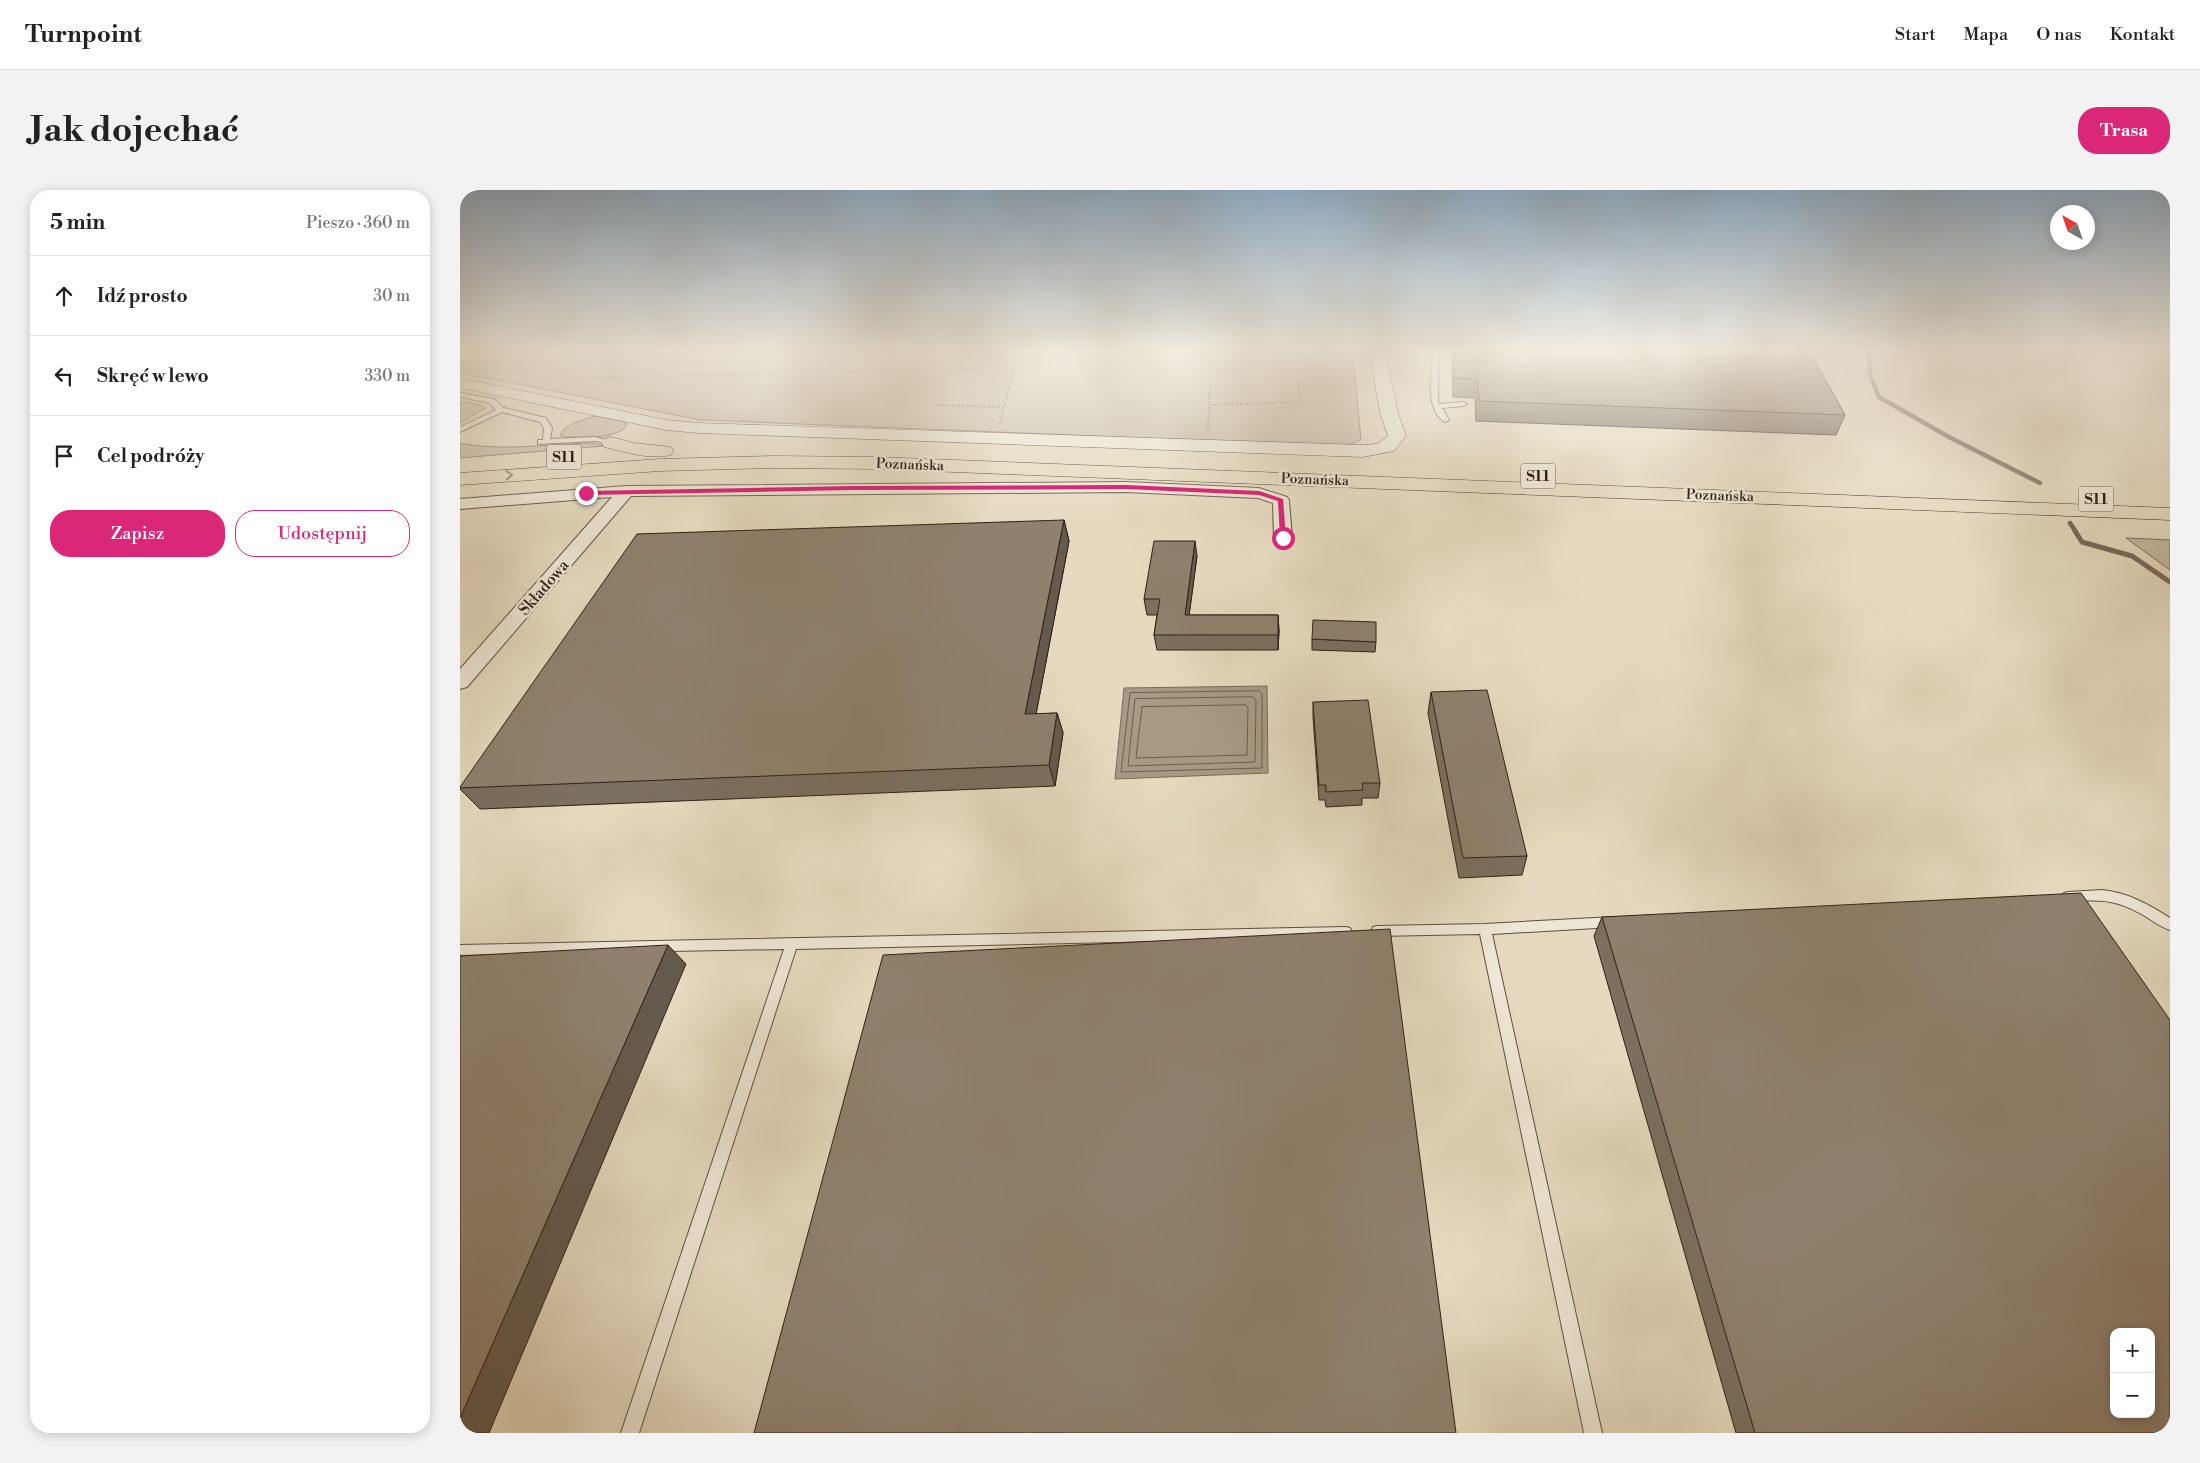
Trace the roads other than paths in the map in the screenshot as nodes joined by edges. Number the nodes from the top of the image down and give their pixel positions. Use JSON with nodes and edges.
{"nodes":[{"id":1,"x":497,"y":407,"type":"edge"},
{"id":2,"x":583,"y":407,"type":"edge"},
{"id":3,"x":1388,"y":407,"type":"edge"},
{"id":4,"x":1437,"y":407,"type":"edge"},
{"id":5,"x":501,"y":410,"type":"junction"},
{"id":6,"x":1445,"y":420,"type":"dead end"},
{"id":7,"x":460,"y":430,"type":"edge"},
{"id":8,"x":611,"y":443,"type":"joint"},
{"id":9,"x":668,"y":451,"type":"junction"},
{"id":10,"x":460,"y":464,"type":"edge"},
{"id":11,"x":460,"y":479,"type":"edge"},
{"id":12,"x":626,"y":491,"type":"junction"},
{"id":13,"x":2170,"y":502,"type":"edge"},
{"id":14,"x":460,"y":504,"type":"edge"},
{"id":15,"x":2170,"y":514,"type":"edge"},
{"id":16,"x":1283,"y":538,"type":"dead end"},
{"id":17,"x":460,"y":682,"type":"edge"},
{"id":18,"x":2057,"y":898,"type":"edge"},
{"id":19,"x":1623,"y":921,"type":"edge"},
{"id":20,"x":2170,"y":926,"type":"edge"},
{"id":21,"x":1485,"y":929,"type":"junction"},
{"id":22,"x":792,"y":944,"type":"junction"},
{"id":23,"x":460,"y":950,"type":"edge"},
{"id":24,"x":630,"y":1433,"type":"edge"},
{"id":25,"x":1593,"y":1433,"type":"edge"}],
"edges":[{"from":1,"to":5,"type":"lane"},
{"from":2,"to":3,"type":"street"},
{"from":4,"to":6,"type":"lane"},
{"from":5,"to":7,"type":"lane"},
{"from":5,"to":8,"type":"lane"},
{"from":8,"to":9,"type":"highway"},
{"from":9,"to":10,"type":"highway","name":"Poznańska","number":"S11"},
{"from":9,"to":13,"type":"highway","name":"Poznańska","number":"S11"},
{"from":11,"to":15,"type":"highway","name":"Poznańska","number":"S11","one_way":true},
{"from":12,"to":14,"type":"street"},
{"from":12,"to":16,"type":"street"},
{"from":12,"to":17,"type":"street","name":"Składowa"},
{"from":18,"to":20,"type":"lane"},
{"from":19,"to":21,"type":"lane"},
{"from":21,"to":22,"type":"lane"},
{"from":21,"to":25,"type":"lane"},
{"from":22,"to":23,"type":"lane"},
{"from":22,"to":24,"type":"lane"}]}
